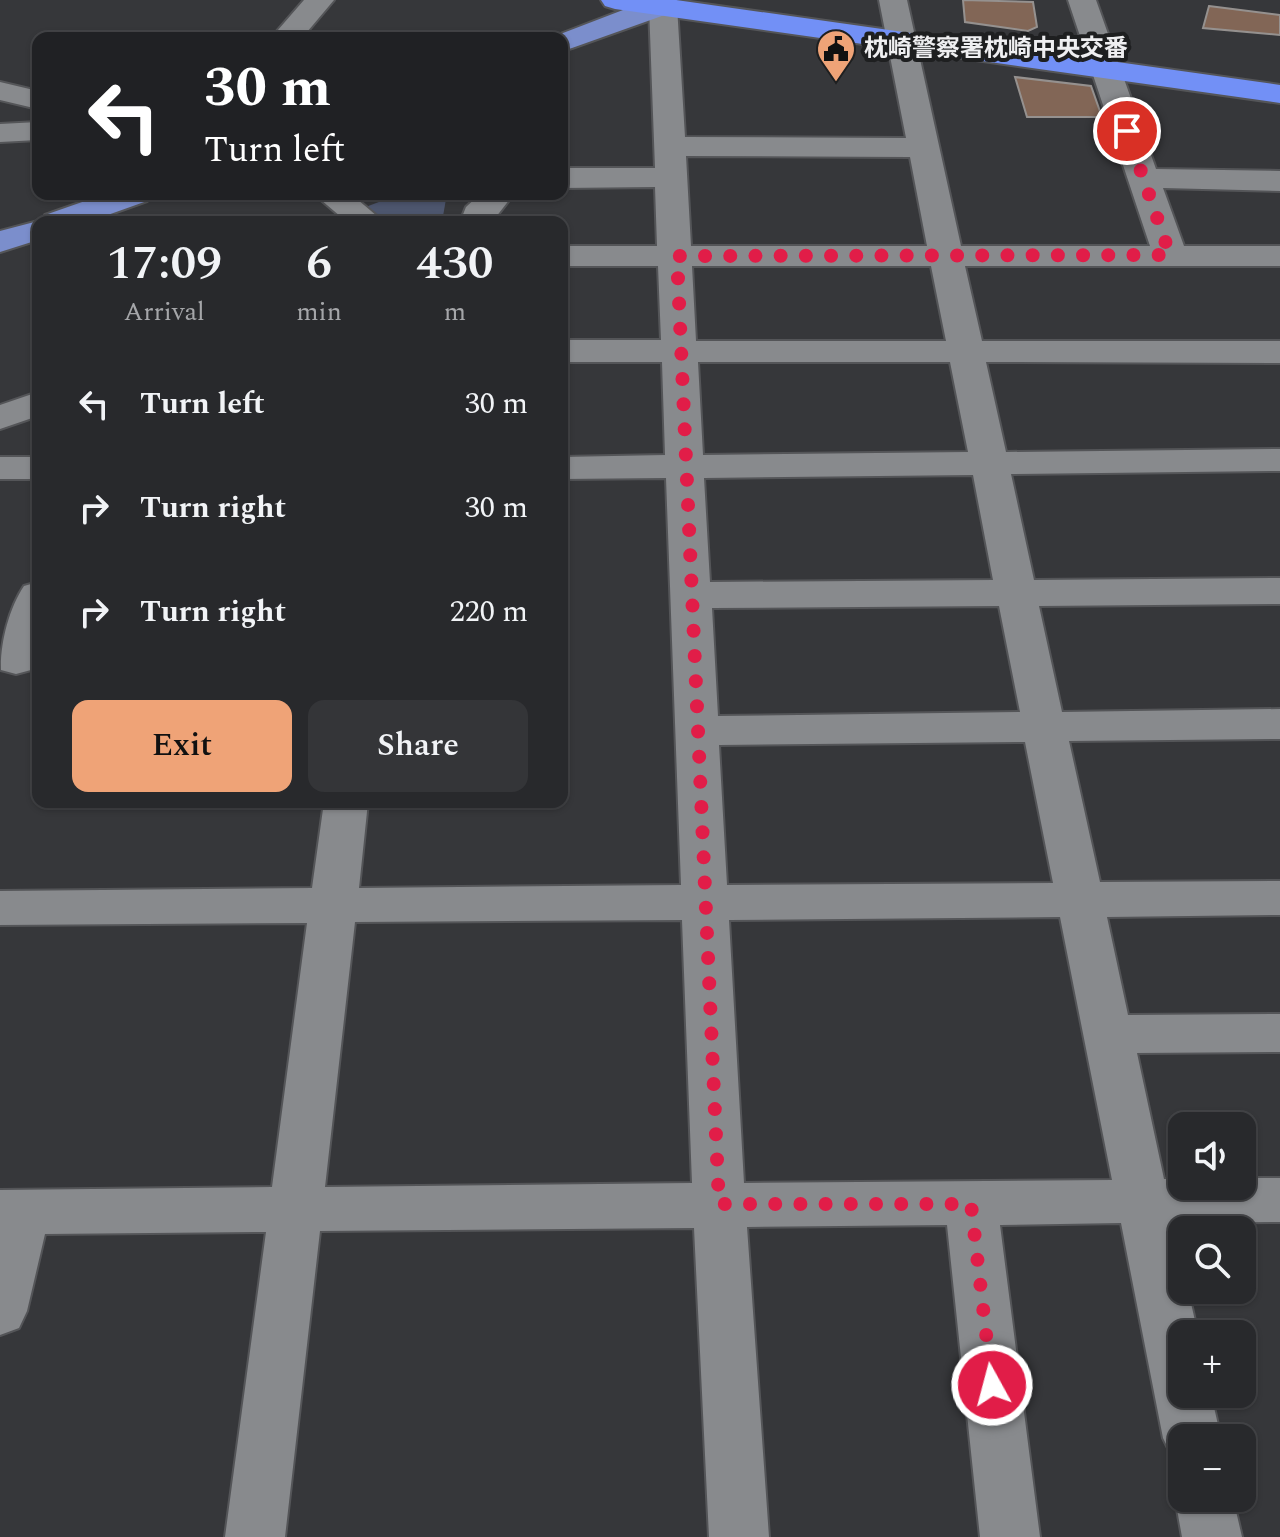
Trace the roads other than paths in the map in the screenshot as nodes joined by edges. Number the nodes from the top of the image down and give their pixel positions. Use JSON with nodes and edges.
{"nodes":[{"id":1,"x":320,"y":0,"type":"edge"},
{"id":2,"x":615,"y":0,"type":"edge"},
{"id":3,"x":1082,"y":0,"type":"edge"},
{"id":4,"x":663,"y":3,"type":"edge"},
{"id":5,"x":897,"y":20,"type":"edge"},
{"id":6,"x":291,"y":32,"type":"edge"},
{"id":7,"x":568,"y":40,"type":"edge"},
{"id":8,"x":1105,"y":68,"type":"junction"},
{"id":9,"x":0,"y":91,"type":"edge"},
{"id":10,"x":1280,"y":94,"type":"edge"},
{"id":11,"x":32,"y":99,"type":"edge"},
{"id":12,"x":32,"y":131,"type":"edge"},
{"id":13,"x":0,"y":133,"type":"edge"},
{"id":14,"x":924,"y":148,"type":"junction"},
{"id":15,"x":670,"y":162,"type":"junction"},
{"id":16,"x":568,"y":177,"type":"edge"},
{"id":17,"x":1143,"y":178,"type":"junction"},
{"id":18,"x":1280,"y":181,"type":"edge"},
{"id":19,"x":119,"y":200,"type":"edge"},
{"id":20,"x":338,"y":200,"type":"edge"},
{"id":21,"x":492,"y":200,"type":"edge"},
{"id":22,"x":74,"y":216,"type":"edge"},
{"id":23,"x":360,"y":216,"type":"edge"},
{"id":24,"x":478,"y":216,"type":"edge"},
{"id":25,"x":32,"y":231,"type":"edge"},
{"id":26,"x":0,"y":242,"type":"edge"},
{"id":27,"x":946,"y":254,"type":"junction"},
{"id":28,"x":1170,"y":255,"type":"junction"},
{"id":29,"x":568,"y":256,"type":"edge"},
{"id":30,"x":677,"y":256,"type":"junction"},
{"id":31,"x":1280,"y":256,"type":"edge"},
{"id":32,"x":568,"y":351,"type":"edge"},
{"id":33,"x":679,"y":352,"type":"junction"},
{"id":34,"x":966,"y":352,"type":"junction"},
{"id":35,"x":1280,"y":352,"type":"edge"},
{"id":36,"x":32,"y":405,"type":"edge"},
{"id":37,"x":0,"y":418,"type":"edge"},
{"id":38,"x":1280,"y":460,"type":"edge"},
{"id":39,"x":989,"y":464,"type":"junction"},
{"id":40,"x":0,"y":468,"type":"edge"},
{"id":41,"x":32,"y":468,"type":"edge"},
{"id":42,"x":568,"y":468,"type":"edge"},
{"id":43,"x":685,"y":468,"type":"junction"},
{"id":44,"x":1280,"y":591,"type":"edge"},
{"id":45,"x":1016,"y":593,"type":"junction"},
{"id":46,"x":691,"y":595,"type":"junction"},
{"id":47,"x":32,"y":614,"type":"edge"},
{"id":48,"x":18,"y":660,"type":"edge"},
{"id":49,"x":1280,"y":724,"type":"edge"},
{"id":50,"x":1044,"y":726,"type":"junction"},
{"id":51,"x":697,"y":731,"type":"junction"},
{"id":52,"x":345,"y":808,"type":"edge"},
{"id":53,"x":1280,"y":898,"type":"edge"},
{"id":54,"x":1080,"y":900,"type":"junction"},
{"id":55,"x":705,"y":901,"type":"junction"},
{"id":56,"x":331,"y":903,"type":"junction"},
{"id":57,"x":0,"y":908,"type":"edge"},
{"id":58,"x":1280,"y":1033,"type":"edge"},
{"id":59,"x":1108,"y":1034,"type":"junction"},
{"id":60,"x":1143,"y":1200,"type":"junction"},
{"id":61,"x":1280,"y":1200,"type":"edge"},
{"id":62,"x":719,"y":1204,"type":"junction"},
{"id":63,"x":971,"y":1204,"type":"junction"},
{"id":64,"x":294,"y":1209,"type":"junction"},
{"id":65,"x":11,"y":1212,"type":"edge"},
{"id":66,"x":0,"y":1311,"type":"edge"},
{"id":67,"x":1168,"y":1323,"type":"edge"},
{"id":68,"x":1207,"y":1512,"type":"edge"},
{"id":69,"x":255,"y":1537,"type":"edge"},
{"id":70,"x":739,"y":1537,"type":"edge"},
{"id":71,"x":1010,"y":1537,"type":"edge"},
{"id":72,"x":1212,"y":1537,"type":"edge"}],
"edges":[{"from":1,"to":6,"type":"street"},
{"from":2,"to":4,"type":"highway"},
{"from":3,"to":8,"type":"street"},
{"from":4,"to":5,"type":"highway"},
{"from":4,"to":7,"type":"main road"},
{"from":4,"to":15,"type":"street"},
{"from":5,"to":8,"type":"highway"},
{"from":5,"to":14,"type":"street"},
{"from":8,"to":10,"type":"highway"},
{"from":8,"to":17,"type":"street"},
{"from":9,"to":11,"type":"street"},
{"from":12,"to":13,"type":"street"},
{"from":14,"to":15,"type":"street"},
{"from":14,"to":27,"type":"street"},
{"from":15,"to":16,"type":"street"},
{"from":15,"to":30,"type":"street"},
{"from":17,"to":18,"type":"street"},
{"from":17,"to":28,"type":"street"},
{"from":19,"to":22,"type":"main road"},
{"from":20,"to":23,"type":"street"},
{"from":21,"to":24,"type":"street"},
{"from":25,"to":26,"type":"main road"},
{"from":27,"to":28,"type":"street"},
{"from":27,"to":30,"type":"street"},
{"from":27,"to":34,"type":"street"},
{"from":28,"to":31,"type":"street"},
{"from":29,"to":30,"type":"street"},
{"from":30,"to":33,"type":"street"},
{"from":32,"to":33,"type":"street"},
{"from":33,"to":34,"type":"street"},
{"from":33,"to":43,"type":"street"},
{"from":34,"to":35,"type":"street"},
{"from":34,"to":39,"type":"street"},
{"from":36,"to":37,"type":"street"},
{"from":38,"to":39,"type":"street"},
{"from":39,"to":43,"type":"street"},
{"from":39,"to":45,"type":"street"},
{"from":40,"to":41,"type":"street"},
{"from":42,"to":43,"type":"street"},
{"from":43,"to":46,"type":"street"},
{"from":44,"to":45,"type":"street"},
{"from":45,"to":46,"type":"street"},
{"from":45,"to":50,"type":"street"},
{"from":46,"to":51,"type":"street"},
{"from":47,"to":48,"type":"street"},
{"from":49,"to":50,"type":"street"},
{"from":50,"to":51,"type":"street"},
{"from":50,"to":54,"type":"street"},
{"from":51,"to":55,"type":"street"},
{"from":52,"to":56,"type":"street"},
{"from":53,"to":54,"type":"street"},
{"from":54,"to":55,"type":"street"},
{"from":54,"to":59,"type":"street"},
{"from":55,"to":56,"type":"street"},
{"from":55,"to":62,"type":"street"},
{"from":56,"to":57,"type":"street"},
{"from":56,"to":64,"type":"street"},
{"from":58,"to":59,"type":"street"},
{"from":59,"to":60,"type":"street"},
{"from":60,"to":61,"type":"street"},
{"from":60,"to":63,"type":"street"},
{"from":60,"to":67,"type":"street"},
{"from":62,"to":63,"type":"street"},
{"from":62,"to":64,"type":"street"},
{"from":62,"to":70,"type":"street"},
{"from":63,"to":71,"type":"street"},
{"from":64,"to":65,"type":"street"},
{"from":64,"to":69,"type":"street"},
{"from":65,"to":66,"type":"street"},
{"from":68,"to":72,"type":"street"}]}
